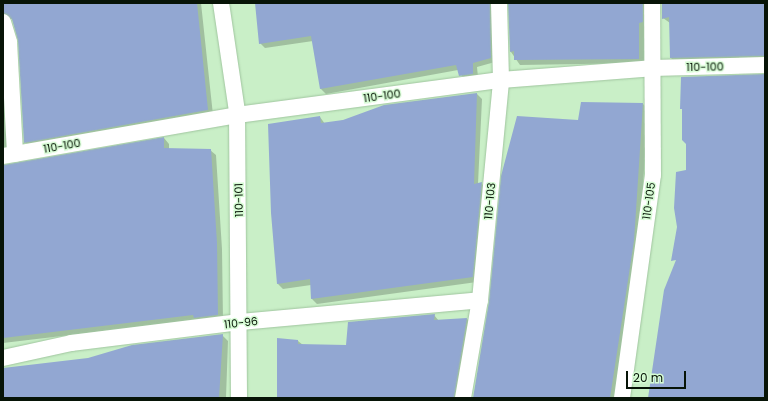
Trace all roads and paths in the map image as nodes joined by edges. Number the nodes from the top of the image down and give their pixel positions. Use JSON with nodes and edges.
{"nodes":[{"id":1,"x":221,"y":3,"type":"edge"},
{"id":2,"x":499,"y":3,"type":"edge"},
{"id":3,"x":652,"y":3,"type":"edge"},
{"id":4,"x":3,"y":22,"type":"edge"},
{"id":5,"x":765,"y":65,"type":"edge"},
{"id":6,"x":652,"y":68,"type":"junction"},
{"id":7,"x":500,"y":80,"type":"junction"},
{"id":8,"x":237,"y":115,"type":"junction"},
{"id":9,"x":9,"y":155,"type":"edge"},
{"id":10,"x":480,"y":300,"type":"junction"},
{"id":11,"x":240,"y":322,"type":"junction"},
{"id":12,"x":3,"y":358,"type":"edge"},
{"id":13,"x":239,"y":398,"type":"edge"},
{"id":14,"x":463,"y":398,"type":"edge"},
{"id":15,"x":622,"y":398,"type":"edge"}],
"edges":[{"from":1,"to":8,"type":"street","name":"110-101"},
{"from":2,"to":7,"type":"street","name":"110-103"},
{"from":3,"to":6,"type":"street","name":"110-105"},
{"from":4,"to":9,"type":"street"},
{"from":5,"to":6,"type":"street","name":"110-100"},
{"from":6,"to":7,"type":"street","name":"110-100"},
{"from":6,"to":15,"type":"street","name":"110-105"},
{"from":7,"to":8,"type":"street","name":"110-100"},
{"from":7,"to":10,"type":"street","name":"110-103"},
{"from":8,"to":9,"type":"street","name":"110-100"},
{"from":8,"to":11,"type":"street","name":"110-101"},
{"from":10,"to":11,"type":"street","name":"110-96"},
{"from":10,"to":14,"type":"street","name":"110-103"},
{"from":11,"to":12,"type":"street","name":"110-96"},
{"from":11,"to":13,"type":"street","name":"110-101"}]}
